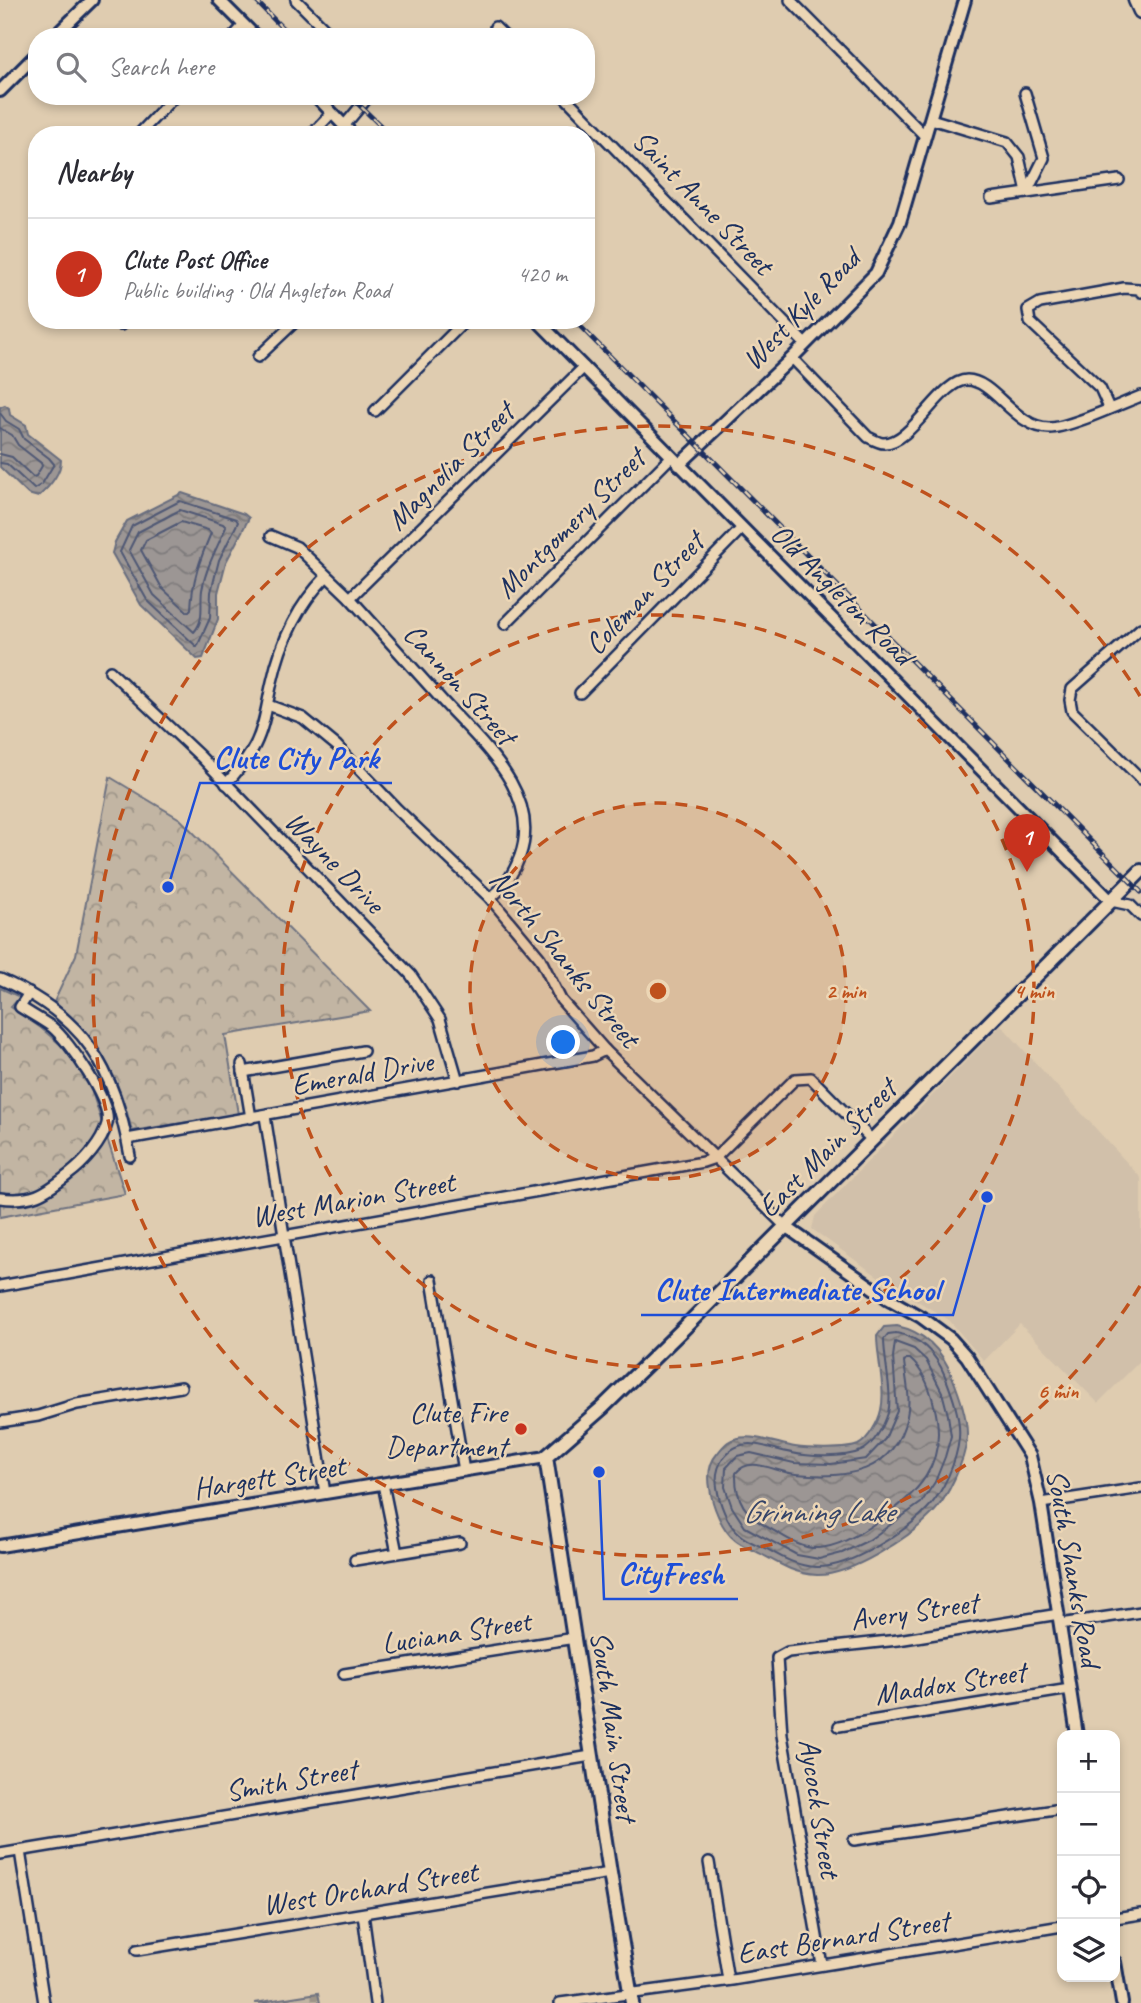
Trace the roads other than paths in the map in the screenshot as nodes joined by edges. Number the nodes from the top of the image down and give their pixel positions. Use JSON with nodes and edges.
{"nodes":[{"id":1,"x":92,"y":0,"type":"edge"},
{"id":2,"x":219,"y":0,"type":"edge"},
{"id":3,"x":296,"y":0,"type":"edge"},
{"id":4,"x":790,"y":0,"type":"edge"},
{"id":5,"x":965,"y":0,"type":"edge"},
{"id":6,"x":1136,"y":0,"type":"edge"},
{"id":7,"x":1141,"y":12,"type":"edge"},
{"id":8,"x":244,"y":25,"type":"junction"},
{"id":9,"x":63,"y":28,"type":"edge"},
{"id":10,"x":241,"y":28,"type":"edge"},
{"id":11,"x":247,"y":28,"type":"edge"},
{"id":12,"x":324,"y":28,"type":"edge"},
{"id":13,"x":28,"y":63,"type":"edge"},
{"id":14,"x":0,"y":91,"type":"edge"},
{"id":15,"x":1025,"y":93,"type":"dead end"},
{"id":16,"x":166,"y":105,"type":"edge"},
{"id":17,"x":324,"y":105,"type":"edge"},
{"id":18,"x":362,"y":105,"type":"edge"},
{"id":19,"x":573,"y":105,"type":"edge"},
{"id":20,"x":332,"y":113,"type":"junction"},
{"id":21,"x":931,"y":119,"type":"junction"},
{"id":22,"x":147,"y":126,"type":"edge"},
{"id":23,"x":320,"y":126,"type":"edge"},
{"id":24,"x":344,"y":126,"type":"joint"},
{"id":25,"x":594,"y":126,"type":"edge"},
{"id":26,"x":595,"y":128,"type":"edge"},
{"id":27,"x":925,"y":136,"type":"junction"},
{"id":28,"x":1119,"y":180,"type":"dead end"},
{"id":29,"x":1027,"y":192,"type":"junction"},
{"id":30,"x":991,"y":198,"type":"dead end"},
{"id":31,"x":1141,"y":292,"type":"edge"},
{"id":32,"x":288,"y":329,"type":"edge"},
{"id":33,"x":457,"y":329,"type":"edge"},
{"id":34,"x":546,"y":329,"type":"edge"},
{"id":35,"x":805,"y":344,"type":"junction"},
{"id":36,"x":258,"y":357,"type":"dead end"},
{"id":37,"x":792,"y":358,"type":"junction"},
{"id":38,"x":584,"y":367,"type":"junction"},
{"id":39,"x":1141,"y":396,"type":"edge"},
{"id":40,"x":1109,"y":408,"type":"junction"},
{"id":41,"x":375,"y":411,"type":"dead end"},
{"id":42,"x":675,"y":461,"type":"junction"},
{"id":43,"x":742,"y":528,"type":"junction"},
{"id":44,"x":271,"y":536,"type":"dead end"},
{"id":45,"x":326,"y":577,"type":"junction"},
{"id":46,"x":350,"y":598,"type":"junction"},
{"id":47,"x":505,"y":624,"type":"dead end"},
{"id":48,"x":1141,"y":628,"type":"edge"},
{"id":49,"x":110,"y":671,"type":"dead end"},
{"id":50,"x":580,"y":693,"type":"dead end"},
{"id":51,"x":268,"y":705,"type":"junction"},
{"id":52,"x":1141,"y":779,"type":"edge"},
{"id":53,"x":226,"y":784,"type":"junction"},
{"id":54,"x":1141,"y":871,"type":"edge"},
{"id":55,"x":489,"y":898,"type":"junction"},
{"id":56,"x":1111,"y":901,"type":"junction"},
{"id":57,"x":1141,"y":916,"type":"edge"},
{"id":58,"x":0,"y":979,"type":"edge"},
{"id":59,"x":29,"y":993,"type":"junction"},
{"id":60,"x":605,"y":1050,"type":"junction"},
{"id":61,"x":363,"y":1051,"type":"dead end"},
{"id":62,"x":458,"y":1081,"type":"junction"},
{"id":63,"x":265,"y":1116,"type":"junction"},
{"id":64,"x":251,"y":1118,"type":"junction"},
{"id":65,"x":127,"y":1139,"type":"junction"},
{"id":66,"x":871,"y":1139,"type":"junction"},
{"id":67,"x":130,"y":1156,"type":"dead end"},
{"id":68,"x":715,"y":1158,"type":"junction"},
{"id":69,"x":0,"y":1198,"type":"edge"},
{"id":70,"x":785,"y":1226,"type":"junction"},
{"id":71,"x":285,"y":1236,"type":"junction"},
{"id":72,"x":432,"y":1280,"type":"dead end"},
{"id":73,"x":0,"y":1286,"type":"edge"},
{"id":74,"x":181,"y":1387,"type":"dead end"},
{"id":75,"x":0,"y":1422,"type":"edge"},
{"id":76,"x":546,"y":1457,"type":"junction"},
{"id":77,"x":464,"y":1471,"type":"junction"},
{"id":78,"x":383,"y":1483,"type":"junction"},
{"id":79,"x":1141,"y":1488,"type":"edge"},
{"id":80,"x":325,"y":1493,"type":"junction"},
{"id":81,"x":1041,"y":1503,"type":"junction"},
{"id":82,"x":460,"y":1543,"type":"dead end"},
{"id":83,"x":0,"y":1546,"type":"edge"},
{"id":84,"x":397,"y":1553,"type":"junction"},
{"id":85,"x":355,"y":1560,"type":"dead end"},
{"id":86,"x":1141,"y":1612,"type":"edge"},
{"id":87,"x":1060,"y":1619,"type":"junction"},
{"id":88,"x":575,"y":1638,"type":"junction"},
{"id":89,"x":777,"y":1658,"type":"joint"},
{"id":90,"x":344,"y":1674,"type":"dead end"},
{"id":91,"x":1070,"y":1689,"type":"junction"},
{"id":92,"x":839,"y":1726,"type":"dead end"},
{"id":93,"x":1076,"y":1730,"type":"edge"},
{"id":94,"x":591,"y":1755,"type":"junction"},
{"id":95,"x":1057,"y":1810,"type":"edge"},
{"id":96,"x":854,"y":1840,"type":"dead end"},
{"id":97,"x":20,"y":1851,"type":"junction"},
{"id":98,"x":0,"y":1854,"type":"edge"},
{"id":99,"x":709,"y":1862,"type":"dead end"},
{"id":100,"x":610,"y":1873,"type":"junction"},
{"id":101,"x":363,"y":1914,"type":"junction"},
{"id":102,"x":1141,"y":1914,"type":"edge"},
{"id":103,"x":1120,"y":1916,"type":"edge"},
{"id":104,"x":1057,"y":1927,"type":"edge"},
{"id":105,"x":137,"y":1950,"type":"dead end"},
{"id":106,"x":822,"y":1965,"type":"junction"},
{"id":107,"x":728,"y":1980,"type":"junction"},
{"id":108,"x":1118,"y":1982,"type":"edge"},
{"id":109,"x":631,"y":1998,"type":"edge"},
{"id":110,"x":44,"y":2003,"type":"edge"},
{"id":111,"x":375,"y":2003,"type":"edge"},
{"id":112,"x":560,"y":2003,"type":"edge"},
{"id":113,"x":1122,"y":2003,"type":"edge"}],
"edges":[{"from":1,"to":9,"type":"street"},
{"from":2,"to":8,"type":"street"},
{"from":3,"to":12,"type":"street"},
{"from":4,"to":27,"type":"street"},
{"from":5,"to":21,"type":"street","name":"West Kyle Road"},
{"from":6,"to":7,"type":"main road"},
{"from":8,"to":10,"type":"street"},
{"from":8,"to":11,"type":"street"},
{"from":13,"to":14,"type":"street"},
{"from":15,"to":29,"type":"street"},
{"from":16,"to":22,"type":"street"},
{"from":17,"to":20,"type":"street"},
{"from":18,"to":24,"type":"street"},
{"from":19,"to":25,"type":"street","name":"Saint Anne Street"},
{"from":20,"to":23,"type":"street"},
{"from":20,"to":24,"type":"street"},
{"from":21,"to":27,"type":"street","name":"West Kyle Road"},
{"from":21,"to":29,"type":"street"},
{"from":26,"to":35,"type":"street","name":"Saint Anne Street"},
{"from":27,"to":35,"type":"street","name":"West Kyle Road"},
{"from":28,"to":29,"type":"street"},
{"from":29,"to":30,"type":"street"},
{"from":31,"to":40,"type":"street"},
{"from":32,"to":36,"type":"street"},
{"from":33,"to":41,"type":"street"},
{"from":34,"to":38,"type":"street","name":"Old Angleton Road"},
{"from":35,"to":37,"type":"street","name":"West Kyle Road"},
{"from":37,"to":40,"type":"street"},
{"from":37,"to":42,"type":"street","name":"West Kyle Road"},
{"from":38,"to":42,"type":"street","name":"Old Angleton Road"},
{"from":38,"to":46,"type":"street","name":"Magnolia Street"},
{"from":39,"to":40,"type":"street"},
{"from":42,"to":43,"type":"street","name":"Old Angleton Road"},
{"from":42,"to":47,"type":"street","name":"Montgomery Street"},
{"from":43,"to":50,"type":"street","name":"Coleman Street"},
{"from":43,"to":56,"type":"street","name":"Old Angleton Road"},
{"from":44,"to":45,"type":"street","name":"Cannon Street"},
{"from":45,"to":46,"type":"street","name":"Cannon Street"},
{"from":45,"to":51,"type":"street"},
{"from":46,"to":55,"type":"street","name":"Cannon Street"},
{"from":48,"to":52,"type":"street"},
{"from":49,"to":53,"type":"street","name":"Wayne Drive"},
{"from":51,"to":53,"type":"street"},
{"from":51,"to":55,"type":"street","name":"North Shanks Street"},
{"from":53,"to":62,"type":"street","name":"Wayne Drive"},
{"from":54,"to":56,"type":"main road","name":"East Main Street"},
{"from":55,"to":60,"type":"street","name":"North Shanks Street"},
{"from":56,"to":57,"type":"street"},
{"from":56,"to":66,"type":"main road","name":"East Main Street"},
{"from":58,"to":59,"type":"street"},
{"from":59,"to":65,"type":"street"},
{"from":59,"to":69,"type":"street"},
{"from":60,"to":62,"type":"street","name":"Emerald Drive"},
{"from":60,"to":68,"type":"street","name":"North Shanks Street"},
{"from":61,"to":64,"type":"street"},
{"from":62,"to":63,"type":"street","name":"Emerald Drive"},
{"from":63,"to":64,"type":"street","name":"Emerald Drive"},
{"from":63,"to":71,"type":"street"},
{"from":64,"to":65,"type":"street","name":"Emerald Drive"},
{"from":65,"to":67,"type":"street"},
{"from":66,"to":68,"type":"street"},
{"from":66,"to":70,"type":"main road","name":"East Main Street"},
{"from":68,"to":70,"type":"street","name":"North Shanks Street"},
{"from":68,"to":71,"type":"street","name":"West Marion Street"},
{"from":70,"to":76,"type":"main road","name":"East Main Street"},
{"from":70,"to":81,"type":"street","name":"South Shanks Road"},
{"from":71,"to":73,"type":"street","name":"West Marion Street"},
{"from":71,"to":80,"type":"street"},
{"from":72,"to":77,"type":"street"},
{"from":74,"to":75,"type":"street"},
{"from":76,"to":77,"type":"street","name":"Hargett Street"},
{"from":76,"to":88,"type":"main road","name":"South Main Street"},
{"from":77,"to":78,"type":"street","name":"Hargett Street"},
{"from":78,"to":80,"type":"street","name":"Hargett Street"},
{"from":78,"to":84,"type":"street"},
{"from":79,"to":81,"type":"street"},
{"from":80,"to":83,"type":"street","name":"Hargett Street"},
{"from":81,"to":87,"type":"street","name":"South Shanks Road"},
{"from":82,"to":84,"type":"street"},
{"from":84,"to":85,"type":"street"},
{"from":86,"to":87,"type":"street","name":"Avery Street"},
{"from":87,"to":89,"type":"street","name":"Avery Street"},
{"from":87,"to":91,"type":"street","name":"South Shanks Road"},
{"from":88,"to":90,"type":"street","name":"Luciana Street"},
{"from":88,"to":94,"type":"main road","name":"South Main Street"},
{"from":89,"to":106,"type":"street","name":"Aycock Street"},
{"from":91,"to":92,"type":"street","name":"Maddox Street"},
{"from":91,"to":93,"type":"street","name":"South Shanks Road"},
{"from":94,"to":97,"type":"street","name":"Smith Street"},
{"from":94,"to":100,"type":"main road","name":"South Main Street"},
{"from":95,"to":96,"type":"street"},
{"from":97,"to":98,"type":"street","name":"Smith Street"},
{"from":97,"to":110,"type":"street"},
{"from":99,"to":107,"type":"street"},
{"from":100,"to":101,"type":"street","name":"West Orchard Street"},
{"from":100,"to":109,"type":"main road","name":"South Main Street"},
{"from":101,"to":105,"type":"street","name":"West Orchard Street"},
{"from":101,"to":111,"type":"street"},
{"from":102,"to":103,"type":"street"},
{"from":104,"to":106,"type":"street","name":"East Bernard Street"},
{"from":106,"to":107,"type":"street","name":"East Bernard Street"},
{"from":107,"to":109,"type":"street","name":"East Bernard Street"},
{"from":108,"to":113,"type":"street"},
{"from":109,"to":112,"type":"street","name":"East Bernard Street"}]}
